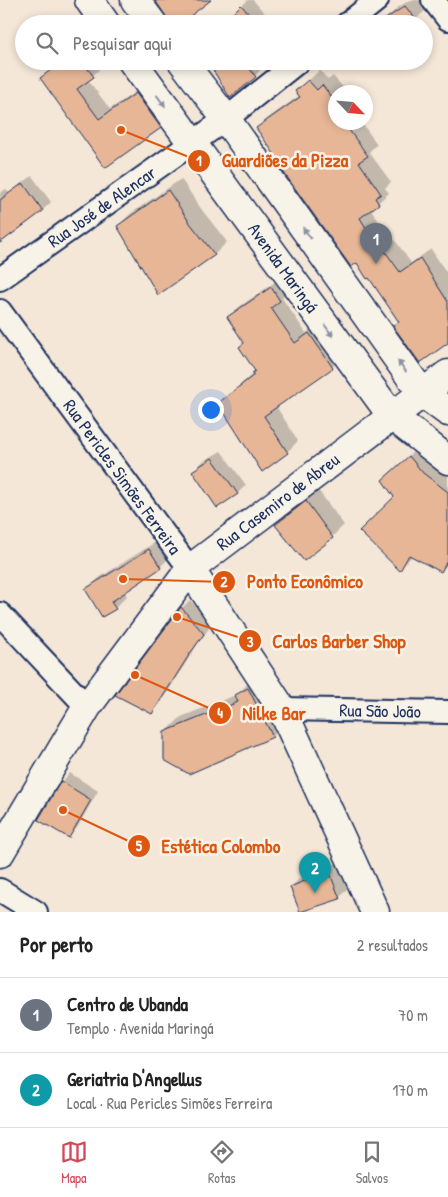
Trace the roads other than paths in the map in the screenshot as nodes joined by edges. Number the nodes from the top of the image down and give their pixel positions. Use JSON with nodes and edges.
{"nodes":[{"id":1,"x":88,"y":0,"type":"edge"},
{"id":2,"x":135,"y":0,"type":"edge"},
{"id":3,"x":377,"y":0,"type":"edge"},
{"id":4,"x":433,"y":0,"type":"edge"},
{"id":5,"x":99,"y":15,"type":"edge"},
{"id":6,"x":146,"y":15,"type":"edge"},
{"id":7,"x":358,"y":15,"type":"edge"},
{"id":8,"x":448,"y":19,"type":"edge"},
{"id":9,"x":138,"y":70,"type":"edge"},
{"id":10,"x":189,"y":70,"type":"edge"},
{"id":11,"x":288,"y":70,"type":"edge"},
{"id":12,"x":226,"y":120,"type":"junction"},
{"id":13,"x":191,"y":144,"type":"junction"},
{"id":14,"x":0,"y":279,"type":"edge"},
{"id":15,"x":0,"y":311,"type":"edge"},
{"id":16,"x":448,"y":374,"type":"edge"},
{"id":17,"x":422,"y":393,"type":"junction"},
{"id":18,"x":448,"y":412,"type":"edge"},
{"id":19,"x":392,"y":416,"type":"junction"},
{"id":20,"x":448,"y":460,"type":"edge"},
{"id":21,"x":190,"y":569,"type":"junction"},
{"id":22,"x":0,"y":614,"type":"edge"},
{"id":23,"x":87,"y":707,"type":"junction"},
{"id":24,"x":282,"y":709,"type":"junction"},
{"id":25,"x":448,"y":712,"type":"edge"},
{"id":26,"x":0,"y":853,"type":"edge"},
{"id":27,"x":0,"y":890,"type":"edge"},
{"id":28,"x":36,"y":912,"type":"edge"},
{"id":29,"x":375,"y":912,"type":"edge"}],
"edges":[{"from":1,"to":5,"type":"street"},
{"from":2,"to":6,"type":"street"},
{"from":3,"to":7,"type":"street"},
{"from":4,"to":8,"type":"street"},
{"from":9,"to":13,"type":"street","name":"Avenida Maringá","one_way":true},
{"from":10,"to":12,"type":"street"},
{"from":11,"to":12,"type":"street","name":"Rua José de Alencar"},
{"from":12,"to":13,"type":"street","name":"Rua José de Alencar"},
{"from":17,"to":12,"type":"street","one_way":true},
{"from":13,"to":14,"type":"street","name":"Rua José de Alencar"},
{"from":13,"to":19,"type":"street","name":"Avenida Maringá","one_way":true},
{"from":15,"to":21,"type":"street","name":"Rua Pericles Simões Ferreira"},
{"from":16,"to":17,"type":"street","name":"Rua Casemiro de Abreu"},
{"from":17,"to":18,"type":"street"},
{"from":17,"to":19,"type":"street","name":"Rua Casemiro de Abreu"},
{"from":19,"to":20,"type":"street","name":"Avenida Maringá"},
{"from":19,"to":21,"type":"street","name":"Rua Casemiro de Abreu"},
{"from":21,"to":23,"type":"street","name":"Rua Casemiro de Abreu"},
{"from":21,"to":24,"type":"street","name":"Rua Pericles Simões Ferreira"},
{"from":22,"to":23,"type":"street"},
{"from":23,"to":26,"type":"street","name":"Rua Casemiro de Abreu"},
{"from":24,"to":25,"type":"street","name":"Rua São João"},
{"from":24,"to":29,"type":"street","name":"Rua Pericles Simões Ferreira"},
{"from":27,"to":28,"type":"street"}]}
